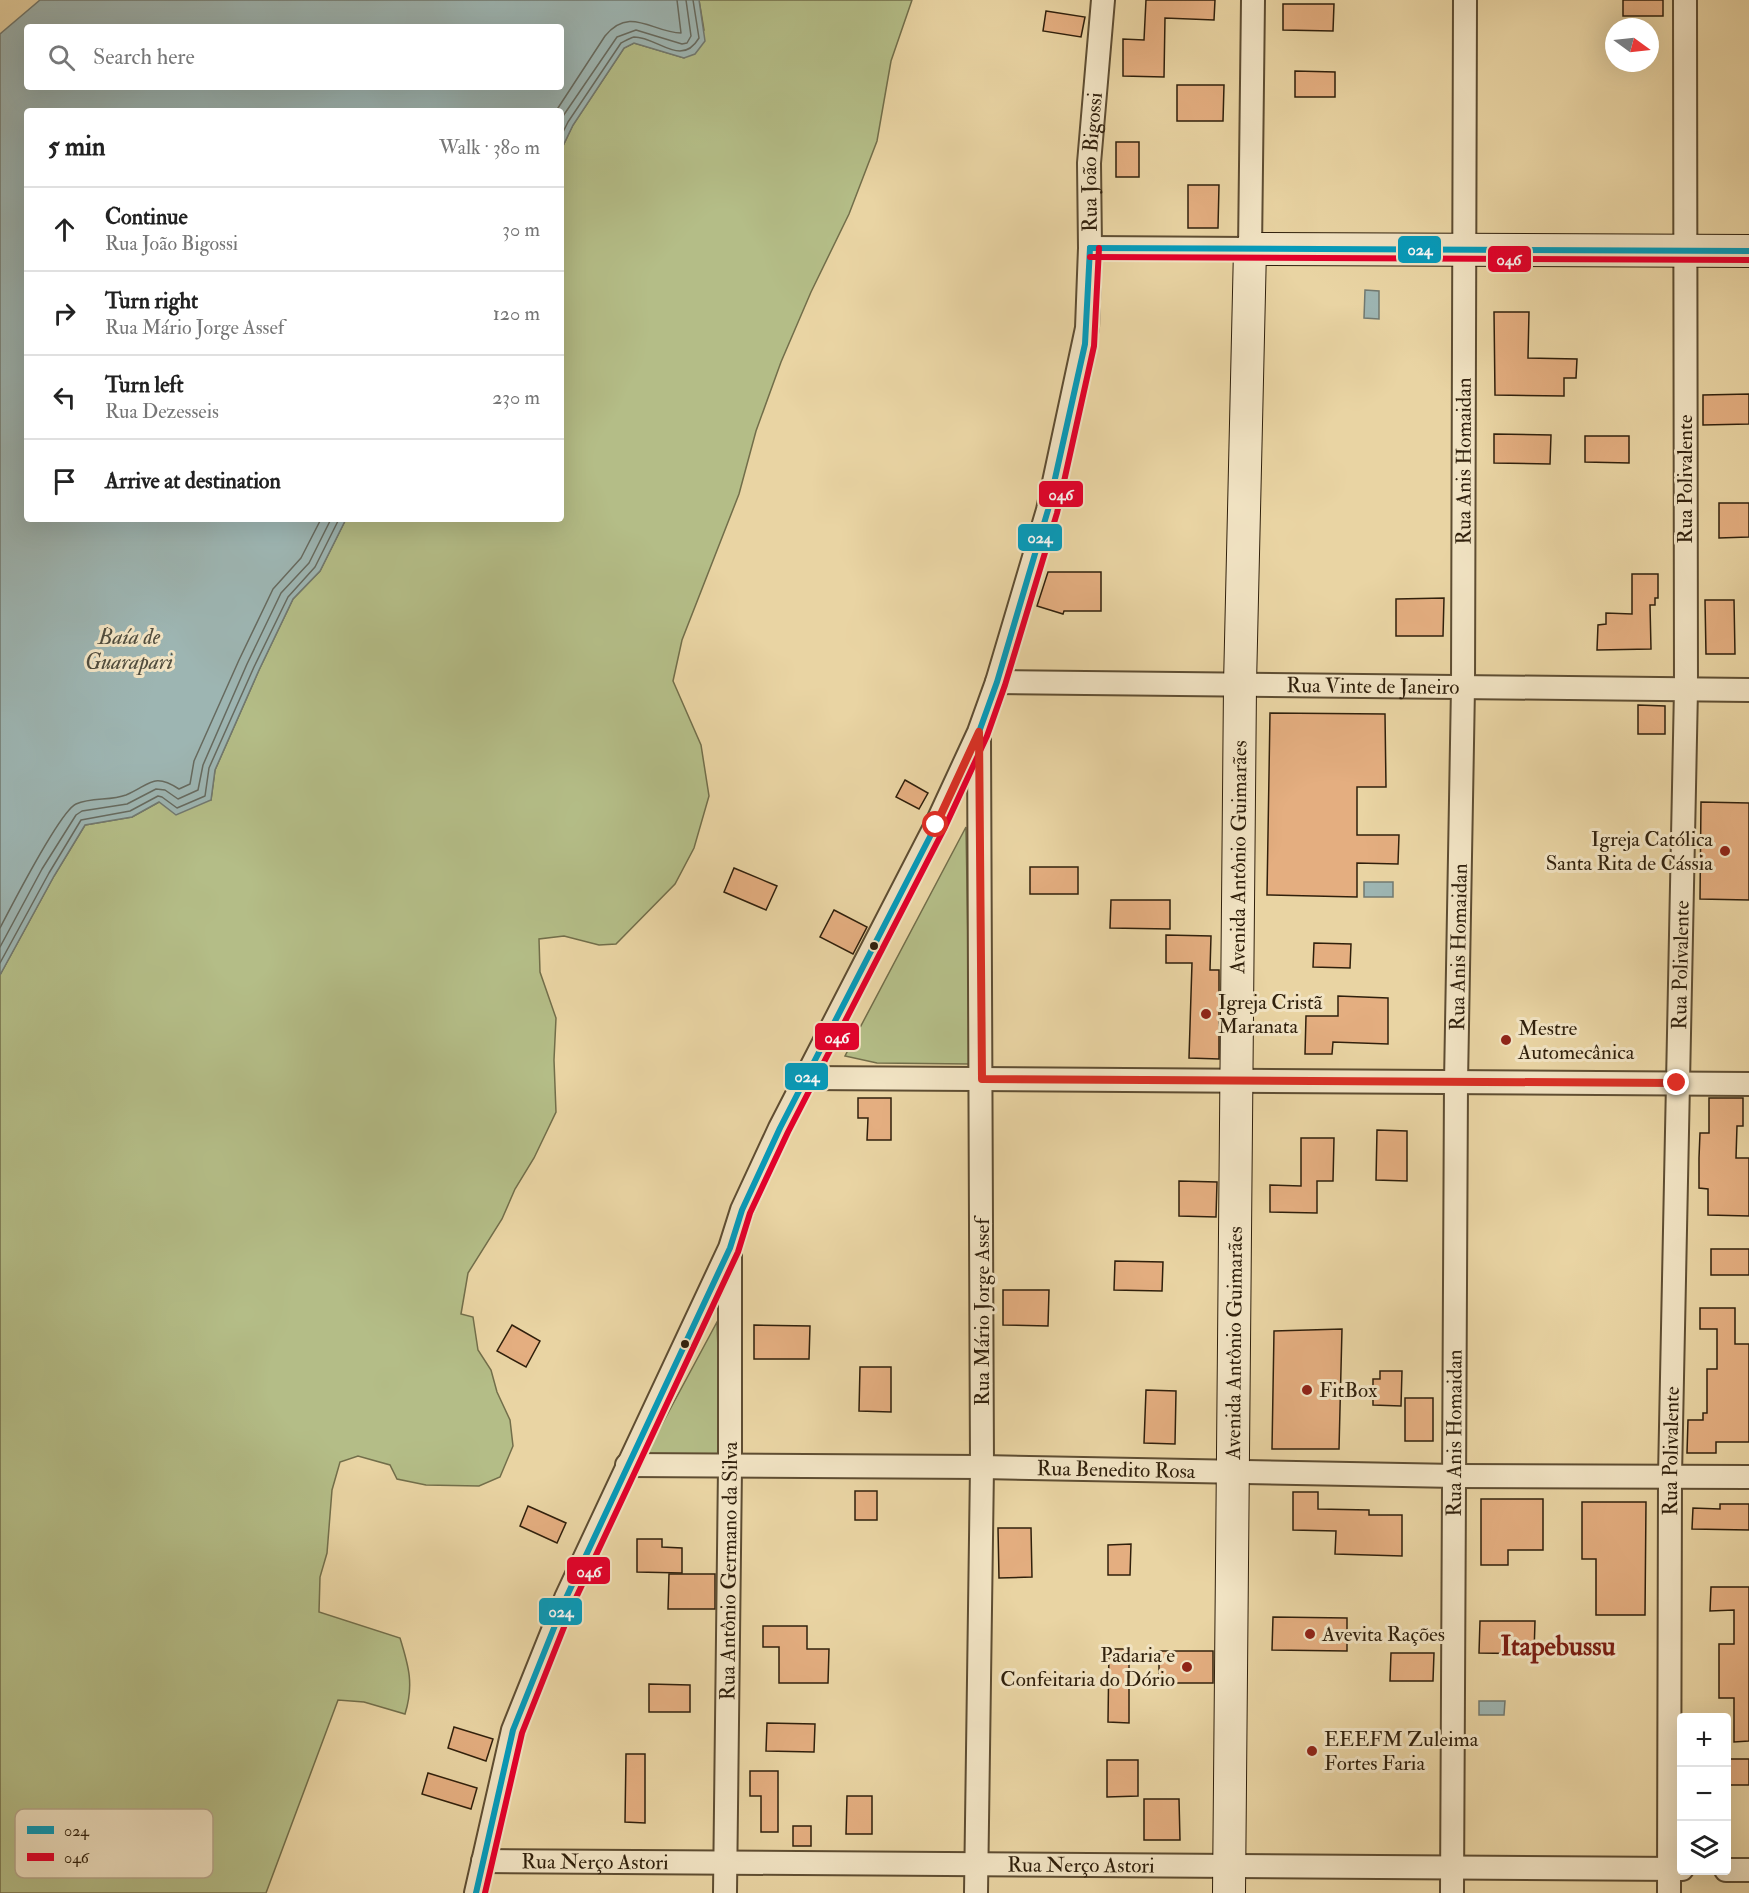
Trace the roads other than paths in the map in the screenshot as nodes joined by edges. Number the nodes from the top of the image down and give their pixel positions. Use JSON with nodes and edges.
{"nodes":[{"id":1,"x":1103,"y":0,"type":"edge"},
{"id":2,"x":1253,"y":0,"type":"edge"},
{"id":3,"x":1465,"y":0,"type":"edge"},
{"id":4,"x":1685,"y":0,"type":"edge"},
{"id":5,"x":1090,"y":248,"type":"junction"},
{"id":6,"x":1250,"y":249,"type":"junction"},
{"id":7,"x":1464,"y":250,"type":"junction"},
{"id":8,"x":1685,"y":251,"type":"junction"},
{"id":9,"x":1749,"y":251,"type":"edge"},
{"id":10,"x":997,"y":682,"type":"junction"},
{"id":11,"x":1240,"y":685,"type":"junction"},
{"id":12,"x":1463,"y":687,"type":"junction"},
{"id":13,"x":1686,"y":689,"type":"junction"},
{"id":14,"x":1749,"y":690,"type":"edge"},
{"id":15,"x":979,"y":732,"type":"junction"},
{"id":16,"x":805,"y":1078,"type":"junction"},
{"id":17,"x":982,"y":1079,"type":"junction"},
{"id":18,"x":1236,"y":1081,"type":"junction"},
{"id":19,"x":1456,"y":1082,"type":"junction"},
{"id":20,"x":1677,"y":1083,"type":"junction"},
{"id":21,"x":1749,"y":1084,"type":"edge"},
{"id":22,"x":729,"y":1248,"type":"junction"},
{"id":23,"x":627,"y":1466,"type":"junction"},
{"id":24,"x":730,"y":1467,"type":"junction"},
{"id":25,"x":982,"y":1467,"type":"junction"},
{"id":26,"x":1233,"y":1473,"type":"junction"},
{"id":27,"x":1456,"y":1476,"type":"junction"},
{"id":28,"x":1670,"y":1476,"type":"junction"},
{"id":29,"x":1749,"y":1477,"type":"edge"},
{"id":30,"x":483,"y":1861,"type":"junction"},
{"id":31,"x":725,"y":1863,"type":"junction"},
{"id":32,"x":976,"y":1865,"type":"junction"},
{"id":33,"x":1453,"y":1868,"type":"junction"},
{"id":34,"x":1675,"y":1869,"type":"edge"},
{"id":35,"x":1731,"y":1870,"type":"edge"},
{"id":36,"x":1749,"y":1870,"type":"edge"},
{"id":37,"x":1229,"y":1880,"type":"edge"},
{"id":38,"x":476,"y":1893,"type":"edge"},
{"id":39,"x":725,"y":1893,"type":"edge"},
{"id":40,"x":975,"y":1893,"type":"edge"},
{"id":41,"x":1452,"y":1893,"type":"edge"},
{"id":42,"x":1669,"y":1893,"type":"edge"}],
"edges":[{"from":1,"to":5,"type":"street","name":"Rua João Bigossi"},
{"from":2,"to":6,"type":"street","name":"Avenida Antônio Guimarães"},
{"from":3,"to":7,"type":"street","name":"Rua Anis Homaidan"},
{"from":4,"to":8,"type":"street","name":"Rua Polivalente"},
{"from":5,"to":6,"type":"street"},
{"from":5,"to":10,"type":"street","name":"Rua João Bigossi"},
{"from":6,"to":7,"type":"street"},
{"from":6,"to":11,"type":"street","name":"Avenida Antônio Guimarães"},
{"from":7,"to":8,"type":"street"},
{"from":7,"to":12,"type":"street","name":"Rua Anis Homaidan"},
{"from":8,"to":9,"type":"street"},
{"from":8,"to":13,"type":"street","name":"Rua Polivalente"},
{"from":10,"to":11,"type":"street","name":"Rua Vinte de Janeiro"},
{"from":10,"to":15,"type":"street","name":"Rua João Bigossi"},
{"from":11,"to":12,"type":"street","name":"Rua Vinte de Janeiro"},
{"from":11,"to":18,"type":"street","name":"Avenida Antônio Guimarães"},
{"from":12,"to":13,"type":"street","name":"Rua Vinte de Janeiro"},
{"from":12,"to":19,"type":"street","name":"Rua Anis Homaidan"},
{"from":13,"to":14,"type":"street","name":"Rua Vinte de Janeiro"},
{"from":13,"to":20,"type":"street","name":"Rua Polivalente"},
{"from":15,"to":16,"type":"street","name":"Rua João Bigossi"},
{"from":15,"to":17,"type":"street","name":"Rua Mário Jorge Assef"},
{"from":16,"to":17,"type":"street"},
{"from":16,"to":22,"type":"street","name":"Rua João Bigossi"},
{"from":17,"to":18,"type":"street"},
{"from":17,"to":25,"type":"street","name":"Rua Mário Jorge Assef"},
{"from":18,"to":19,"type":"street"},
{"from":18,"to":26,"type":"street","name":"Avenida Antônio Guimarães"},
{"from":19,"to":20,"type":"street"},
{"from":19,"to":27,"type":"street","name":"Rua Anis Homaidan"},
{"from":20,"to":21,"type":"street"},
{"from":20,"to":28,"type":"street","name":"Rua Polivalente"},
{"from":22,"to":23,"type":"street","name":"Rua João Bigossi"},
{"from":22,"to":24,"type":"street","name":"Rua Antônio Germano da Silva"},
{"from":23,"to":24,"type":"street","name":"Rua Benedito Rosa"},
{"from":23,"to":30,"type":"street","name":"Rua João Bigossi"},
{"from":24,"to":25,"type":"street","name":"Rua Benedito Rosa"},
{"from":24,"to":31,"type":"street","name":"Rua Antônio Germano da Silva"},
{"from":25,"to":26,"type":"street","name":"Rua Benedito Rosa"},
{"from":25,"to":32,"type":"street","name":"Rua Mário Jorge Assef"},
{"from":26,"to":27,"type":"street","name":"Rua Benedito Rosa"},
{"from":26,"to":37,"type":"street","name":"Avenida Antônio Guimarães"},
{"from":27,"to":28,"type":"street","name":"Rua Benedito Rosa"},
{"from":27,"to":33,"type":"street","name":"Rua Anis Homaidan"},
{"from":28,"to":29,"type":"street","name":"Rua Benedito Rosa"},
{"from":28,"to":34,"type":"street","name":"Rua Polivalente"},
{"from":30,"to":31,"type":"street","name":"Rua Nerço Astori"},
{"from":30,"to":38,"type":"street","name":"Rua João Bigossi"},
{"from":31,"to":32,"type":"street","name":"Rua Nerço Astori"},
{"from":31,"to":39,"type":"street","name":"Rua Antônio Germano da Silva"},
{"from":32,"to":37,"type":"street","name":"Rua Nerço Astori"},
{"from":32,"to":40,"type":"street","name":"Rua Mário Jorge Assef"},
{"from":33,"to":34,"type":"street","name":"Rua Nerço Astori"},
{"from":33,"to":37,"type":"street","name":"Rua Nerço Astori"},
{"from":33,"to":41,"type":"street","name":"Rua Anis Homaidan"},
{"from":34,"to":42,"type":"street","name":"Rua Polivalente"},
{"from":35,"to":36,"type":"street"}]}
